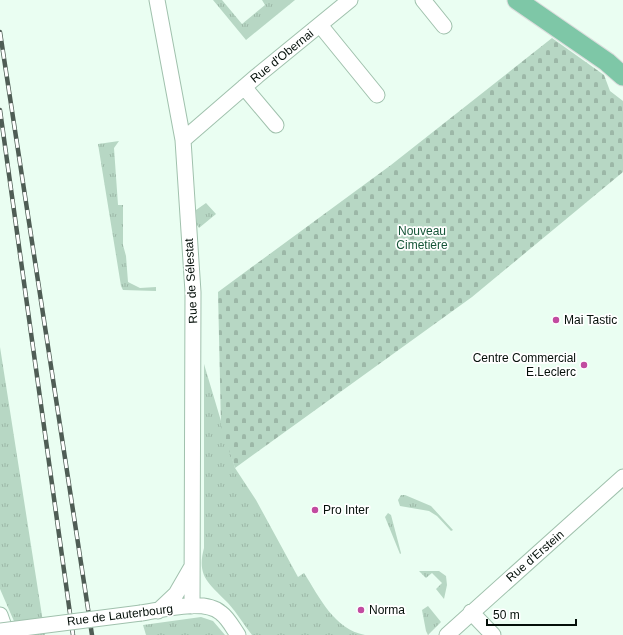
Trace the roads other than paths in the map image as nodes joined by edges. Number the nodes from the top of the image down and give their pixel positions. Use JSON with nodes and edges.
{"nodes":[{"id":1,"x":157,"y":0,"type":"edge"},
{"id":2,"x":350,"y":0,"type":"edge"},
{"id":3,"x":423,"y":0,"type":"edge"},
{"id":4,"x":517,"y":0,"type":"edge"},
{"id":5,"x":538,"y":0,"type":"edge"},
{"id":6,"x":320,"y":24,"type":"junction"},
{"id":7,"x":444,"y":26,"type":"dead end"},
{"id":8,"x":623,"y":60,"type":"edge"},
{"id":9,"x":623,"y":76,"type":"edge"},
{"id":10,"x":244,"y":87,"type":"junction"},
{"id":11,"x":377,"y":95,"type":"dead end"},
{"id":12,"x":276,"y":125,"type":"dead end"},
{"id":13,"x":183,"y":140,"type":"junction"},
{"id":14,"x":623,"y":477,"type":"edge"},
{"id":15,"x":193,"y":566,"type":"junction"},
{"id":16,"x":198,"y":606,"type":"junction"},
{"id":17,"x":158,"y":611,"type":"junction"},
{"id":18,"x":471,"y":612,"type":"junction"},
{"id":19,"x":0,"y":615,"type":"edge"},
{"id":20,"x":0,"y":631,"type":"edge"},
{"id":21,"x":7,"y":635,"type":"edge"},
{"id":22,"x":238,"y":635,"type":"edge"},
{"id":23,"x":447,"y":635,"type":"edge"},
{"id":24,"x":493,"y":635,"type":"edge"}],
"edges":[{"from":1,"to":13,"type":"street","name":"Rue de Sélestat"},
{"from":2,"to":6,"type":"street","name":"Rue d'Obernai"},
{"from":3,"to":7,"type":"street"},
{"from":4,"to":9,"type":"main road"},
{"from":5,"to":8,"type":"main road"},
{"from":6,"to":10,"type":"street","name":"Rue d'Obernai"},
{"from":6,"to":11,"type":"street","name":"Rue d'Obernai"},
{"from":10,"to":12,"type":"street","name":"Rue d'Obernai"},
{"from":10,"to":13,"type":"street","name":"Rue d'Obernai"},
{"from":13,"to":15,"type":"street","name":"Rue de Sélestat"},
{"from":14,"to":18,"type":"street","name":"Rue d'Erstein"},
{"from":15,"to":16,"type":"street","name":"Rue de Sélestat"},
{"from":15,"to":17,"type":"street"},
{"from":16,"to":17,"type":"street","name":"Rue de Lauterbourg"},
{"from":16,"to":22,"type":"street"},
{"from":17,"to":20,"type":"street","name":"Rue de Lauterbourg","bridge":true},
{"from":18,"to":23,"type":"street","name":"Rue d'Erstein"},
{"from":18,"to":24,"type":"street"},
{"from":19,"to":21,"type":"street"}]}
